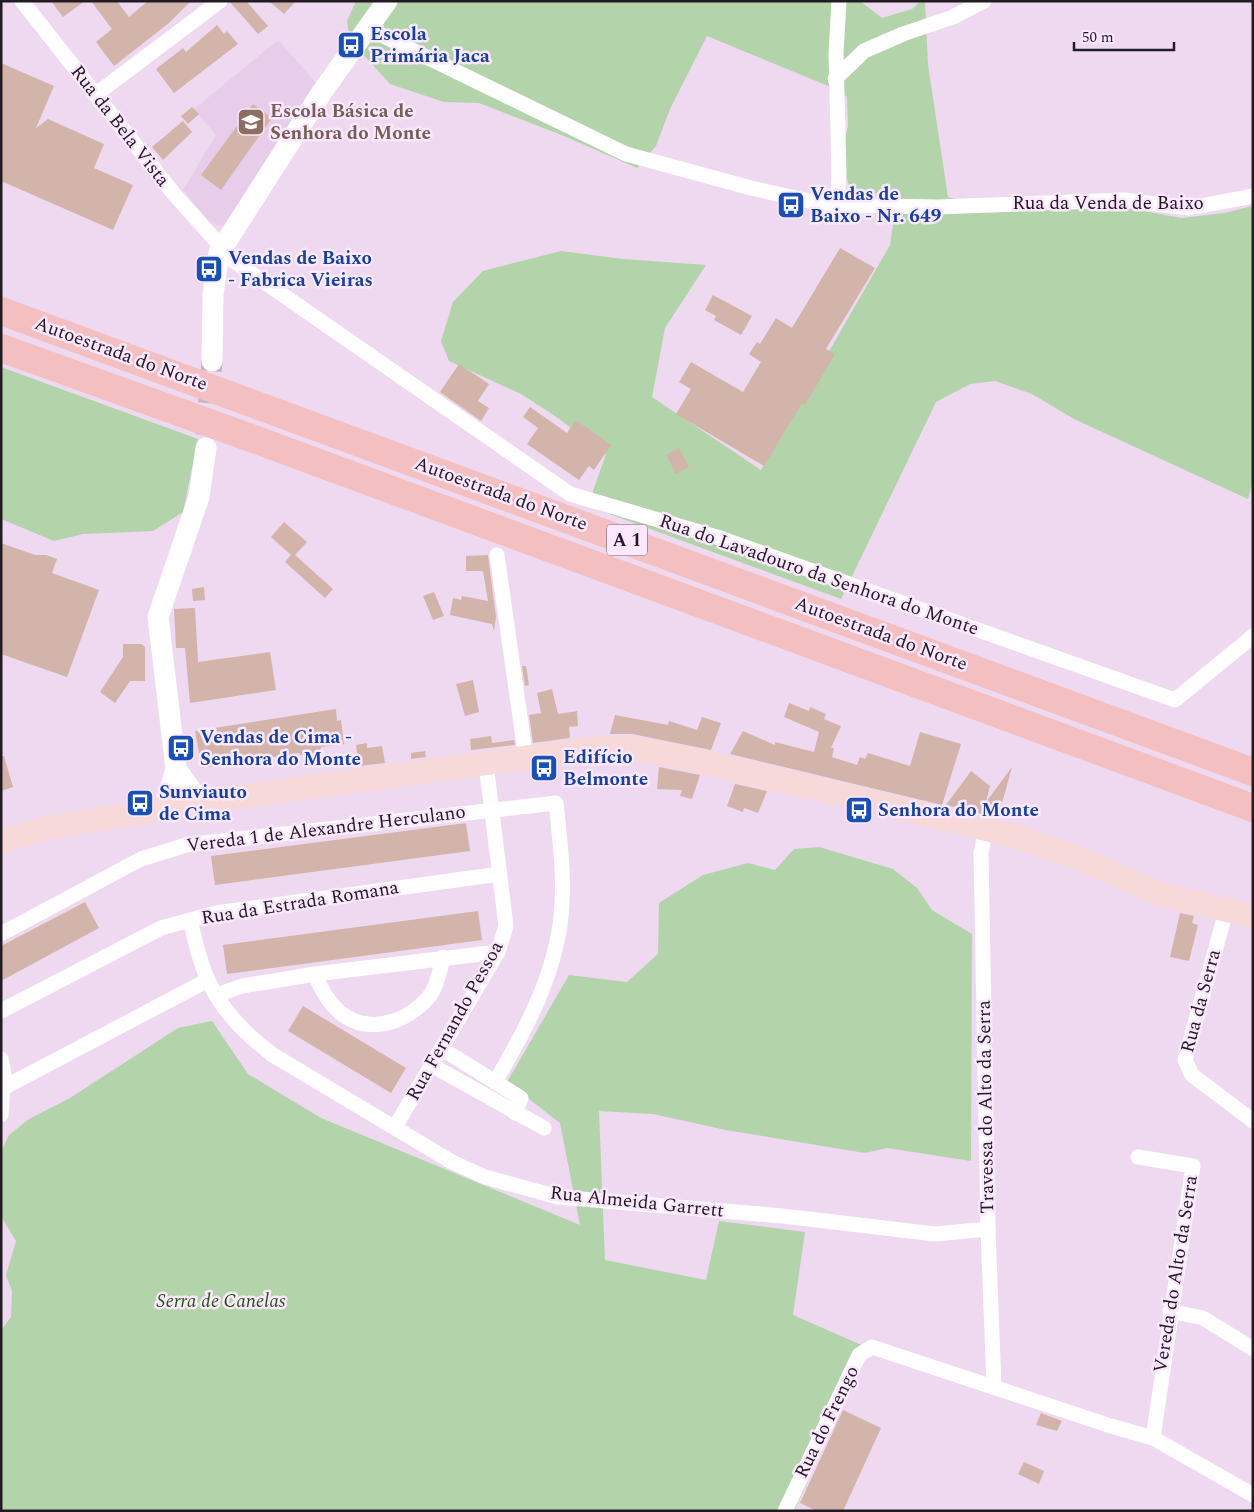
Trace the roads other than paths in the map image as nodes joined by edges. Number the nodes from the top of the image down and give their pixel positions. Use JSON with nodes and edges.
{"nodes":[{"id":1,"x":22,"y":1,"type":"edge"},
{"id":2,"x":220,"y":1,"type":"edge"},
{"id":3,"x":387,"y":1,"type":"edge"},
{"id":4,"x":839,"y":1,"type":"edge"},
{"id":5,"x":984,"y":1,"type":"edge"},
{"id":6,"x":369,"y":29,"type":"junction"},
{"id":7,"x":835,"y":78,"type":"junction"},
{"id":8,"x":95,"y":95,"type":"junction"},
{"id":9,"x":1253,"y":196,"type":"edge"},
{"id":10,"x":837,"y":205,"type":"junction"},
{"id":11,"x":222,"y":249,"type":"junction"},
{"id":12,"x":1,"y":311,"type":"edge"},
{"id":13,"x":1,"y":348,"type":"edge"},
{"id":14,"x":212,"y":361,"type":"tunnel mouth"},
{"id":15,"x":206,"y":448,"type":"tunnel mouth"},
{"id":16,"x":497,"y":555,"type":"dead end"},
{"id":17,"x":1253,"y":636,"type":"edge"},
{"id":18,"x":526,"y":759,"type":"junction"},
{"id":19,"x":486,"y":764,"type":"junction"},
{"id":20,"x":176,"y":769,"type":"junction"},
{"id":21,"x":1253,"y":772,"type":"edge"},
{"id":22,"x":200,"y":802,"type":"junction"},
{"id":23,"x":164,"y":808,"type":"junction"},
{"id":24,"x":1253,"y":808,"type":"edge"},
{"id":25,"x":491,"y":809,"type":"junction"},
{"id":26,"x":986,"y":829,"type":"junction"},
{"id":27,"x":1,"y":841,"type":"edge"},
{"id":28,"x":500,"y":874,"type":"junction"},
{"id":29,"x":1226,"y":911,"type":"junction"},
{"id":30,"x":1253,"y":916,"type":"edge"},
{"id":31,"x":190,"y":920,"type":"junction"},
{"id":32,"x":1,"y":934,"type":"edge"},
{"id":33,"x":498,"y":952,"type":"junction"},
{"id":34,"x":443,"y":957,"type":"junction"},
{"id":35,"x":315,"y":974,"type":"junction"},
{"id":36,"x":208,"y":980,"type":"junction"},
{"id":37,"x":217,"y":995,"type":"junction"},
{"id":38,"x":1,"y":1011,"type":"edge"},
{"id":39,"x":442,"y":1050,"type":"junction"},
{"id":40,"x":1,"y":1059,"type":"edge"},
{"id":41,"x":433,"y":1066,"type":"junction"},
{"id":42,"x":495,"y":1082,"type":"junction"},
{"id":43,"x":3,"y":1088,"type":"junction"},
{"id":44,"x":515,"y":1113,"type":"junction"},
{"id":45,"x":1,"y":1115,"type":"edge"},
{"id":46,"x":1253,"y":1121,"type":"edge"},
{"id":47,"x":396,"y":1127,"type":"junction"},
{"id":48,"x":544,"y":1128,"type":"dead end"},
{"id":49,"x":1138,"y":1157,"type":"dead end"},
{"id":50,"x":988,"y":1229,"type":"junction"},
{"id":51,"x":1170,"y":1311,"type":"junction"},
{"id":52,"x":1253,"y":1349,"type":"edge"},
{"id":53,"x":994,"y":1386,"type":"junction"},
{"id":54,"x":1152,"y":1438,"type":"junction"},
{"id":55,"x":1253,"y":1495,"type":"edge"},
{"id":56,"x":784,"y":1511,"type":"edge"}],
"edges":[{"from":1,"to":8,"type":"street","name":"Rua da Bela Vista"},
{"from":2,"to":8,"type":"street"},
{"from":3,"to":6,"type":"street"},
{"from":4,"to":7,"type":"street"},
{"from":5,"to":7,"type":"street"},
{"from":6,"to":10,"type":"street","name":"Rua da Venda de Baixo"},
{"from":6,"to":11,"type":"street"},
{"from":7,"to":10,"type":"street"},
{"from":8,"to":11,"type":"street","name":"Rua da Bela Vista"},
{"from":9,"to":10,"type":"street","name":"Rua da Venda de Baixo"},
{"from":11,"to":14,"type":"street"},
{"from":11,"to":17,"type":"street","name":"Rua do Lavadouro da Senhora do Monte"},
{"from":12,"to":21,"type":"highway","name":"Autoestrada do Norte","number":"A 1"},
{"from":13,"to":24,"type":"highway","name":"Autoestrada do Norte","number":"A 1"},
{"from":15,"to":20,"type":"street"},
{"from":16,"to":18,"type":"street"},
{"from":18,"to":19,"type":"main road"},
{"from":18,"to":26,"type":"main road"},
{"from":19,"to":22,"type":"main road"},
{"from":19,"to":25,"type":"street","name":"Rua Fernando Pessoa"},
{"from":20,"to":22,"type":"street"},
{"from":20,"to":23,"type":"street"},
{"from":22,"to":23,"type":"main road"},
{"from":23,"to":27,"type":"main road"},
{"from":25,"to":28,"type":"street","name":"Rua Fernando Pessoa"},
{"from":25,"to":32,"type":"street","name":"Vereda 1 de Alexandre Herculano"},
{"from":25,"to":42,"type":"street","name":"Vereda 1 de Alexandre Herculano"},
{"from":26,"to":29,"type":"main road"},
{"from":26,"to":50,"type":"street","name":"Travessa do Alto da Serra"},
{"from":28,"to":31,"type":"street","name":"Rua da Estrada Romana"},
{"from":28,"to":33,"type":"street","name":"Rua Fernando Pessoa"},
{"from":29,"to":30,"type":"main road"},
{"from":29,"to":46,"type":"street","name":"Rua da Serra"},
{"from":31,"to":36,"type":"street","name":"Rua Almeida Garrett"},
{"from":31,"to":38,"type":"street","name":"Rua da Estrada Romana"},
{"from":33,"to":34,"type":"street"},
{"from":33,"to":39,"type":"street","name":"Rua Fernando Pessoa"},
{"from":34,"to":35,"type":"street"},
{"from":34,"to":35,"type":"street"},
{"from":35,"to":37,"type":"street"},
{"from":36,"to":37,"type":"street","name":"Rua Almeida Garrett"},
{"from":36,"to":43,"type":"street"},
{"from":37,"to":47,"type":"street","name":"Rua Almeida Garrett"},
{"from":39,"to":41,"type":"street","name":"Rua Fernando Pessoa"},
{"from":39,"to":42,"type":"street"},
{"from":40,"to":43,"type":"street"},
{"from":41,"to":44,"type":"street"},
{"from":41,"to":47,"type":"street","name":"Rua Fernando Pessoa"},
{"from":42,"to":44,"type":"street"},
{"from":43,"to":45,"type":"street"},
{"from":44,"to":48,"type":"street"},
{"from":47,"to":50,"type":"street","name":"Rua Almeida Garrett"},
{"from":49,"to":51,"type":"street","name":"Vereda do Alto da Serra"},
{"from":50,"to":53,"type":"street","name":"Travessa do Alto da Serra"},
{"from":51,"to":52,"type":"street"},
{"from":51,"to":54,"type":"street","name":"Vereda do Alto da Serra"},
{"from":53,"to":54,"type":"street","name":"Rua do Frengo"},
{"from":53,"to":56,"type":"street","name":"Rua do Frengo"},
{"from":54,"to":55,"type":"street","name":"Rua do Frengo"}]}
